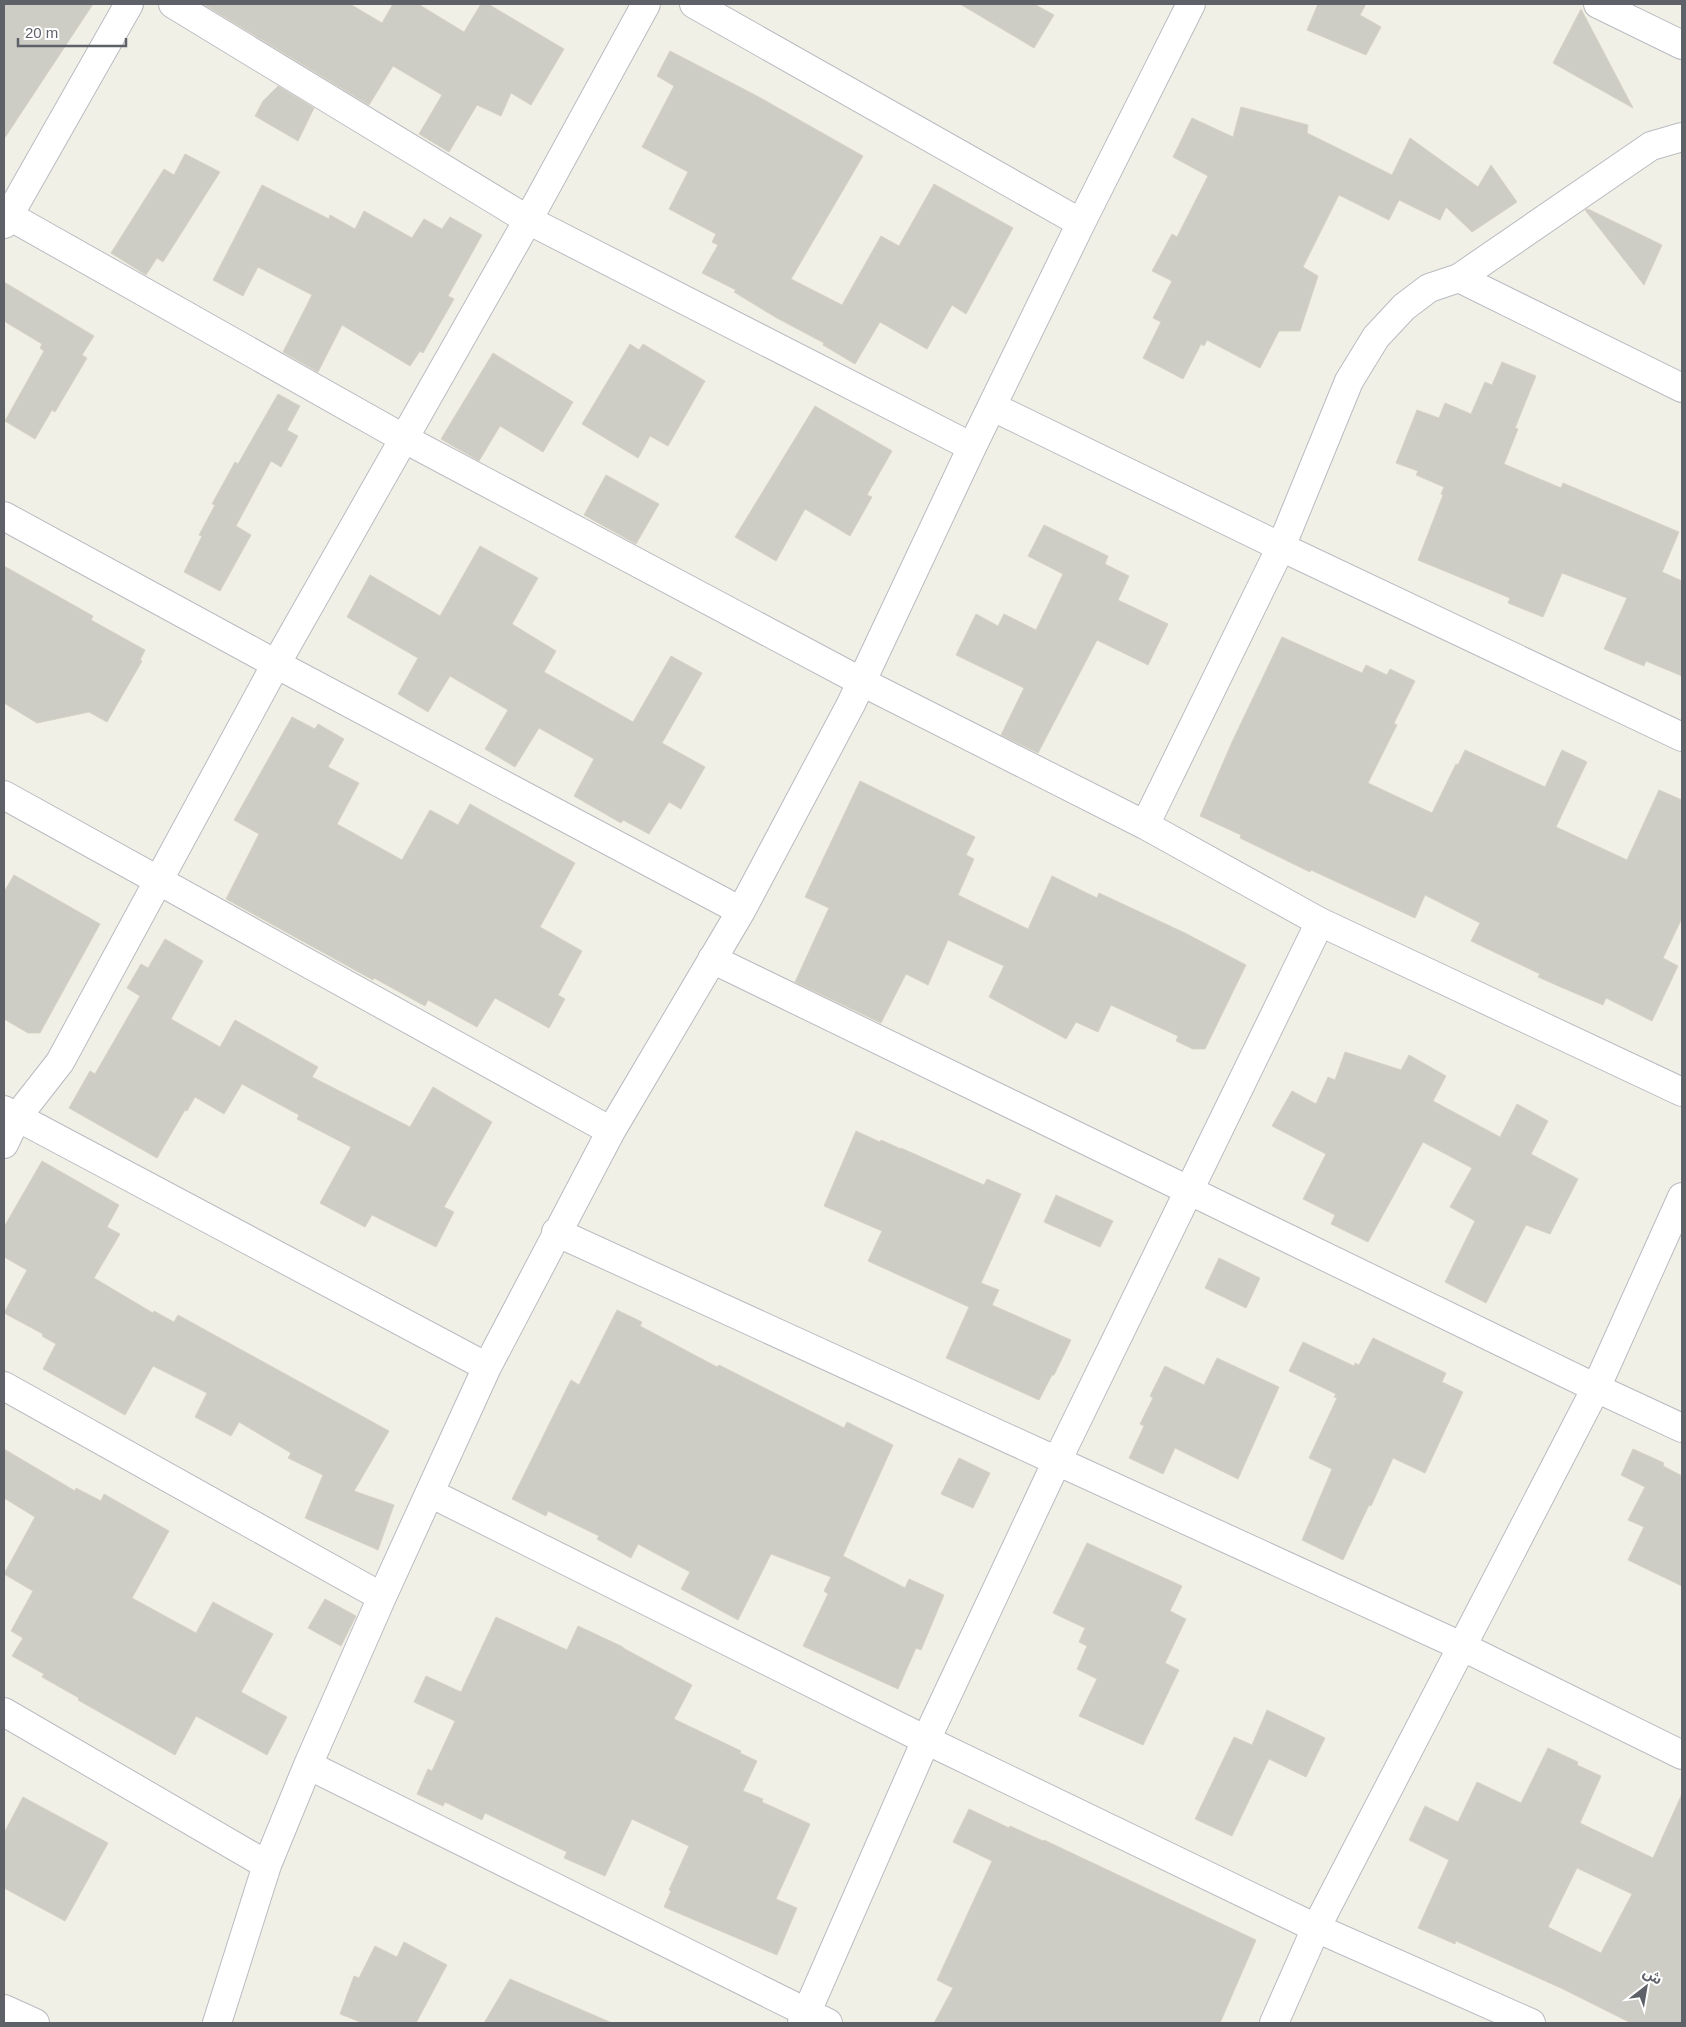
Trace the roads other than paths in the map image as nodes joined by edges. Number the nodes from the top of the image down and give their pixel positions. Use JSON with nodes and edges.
{"nodes":[{"id":1,"x":129,"y":4,"type":"edge"},
{"id":2,"x":173,"y":4,"type":"edge"},
{"id":3,"x":646,"y":4,"type":"edge"},
{"id":4,"x":694,"y":4,"type":"edge"},
{"id":5,"x":1191,"y":4,"type":"edge"},
{"id":6,"x":1598,"y":4,"type":"edge"},
{"id":7,"x":1682,"y":45,"type":"edge"},
{"id":8,"x":1682,"y":137,"type":"edge"},
{"id":9,"x":5,"y":218,"type":"edge"},
{"id":10,"x":528,"y":220,"type":"junction"},
{"id":11,"x":1081,"y":223,"type":"junction"},
{"id":12,"x":1459,"y":278,"type":"junction"},
{"id":13,"x":1682,"y":388,"type":"edge"},
{"id":14,"x":993,"y":407,"type":"junction"},
{"id":15,"x":403,"y":438,"type":"junction"},
{"id":16,"x":972,"y":447,"type":"junction"},
{"id":17,"x":4,"y":516,"type":"edge"},
{"id":18,"x":1281,"y":547,"type":"junction"},
{"id":19,"x":276,"y":664,"type":"junction"},
{"id":20,"x":862,"y":682,"type":"junction"},
{"id":21,"x":1682,"y":737,"type":"edge"},
{"id":22,"x":4,"y":795,"type":"edge"},
{"id":23,"x":1145,"y":825,"type":"junction"},
{"id":24,"x":158,"y":882,"type":"junction"},
{"id":25,"x":741,"y":911,"type":"junction"},
{"id":26,"x":1320,"y":922,"type":"junction"},
{"id":27,"x":712,"y":959,"type":"junction"},
{"id":28,"x":1682,"y":1092,"type":"edge"},
{"id":29,"x":11,"y":1114,"type":"edge"},
{"id":30,"x":611,"y":1131,"type":"junction"},
{"id":31,"x":4,"y":1144,"type":"edge"},
{"id":32,"x":1188,"y":1189,"type":"junction"},
{"id":33,"x":1682,"y":1197,"type":"edge"},
{"id":34,"x":556,"y":1232,"type":"junction"},
{"id":35,"x":487,"y":1367,"type":"junction"},
{"id":36,"x":4,"y":1386,"type":"edge"},
{"id":37,"x":1596,"y":1388,"type":"junction"},
{"id":38,"x":1682,"y":1428,"type":"edge"},
{"id":39,"x":1057,"y":1461,"type":"junction"},
{"id":40,"x":430,"y":1493,"type":"junction"},
{"id":41,"x":382,"y":1597,"type":"junction"},
{"id":42,"x":1461,"y":1646,"type":"junction"},
{"id":43,"x":4,"y":1712,"type":"edge"},
{"id":44,"x":926,"y":1740,"type":"junction"},
{"id":45,"x":1682,"y":1755,"type":"edge"},
{"id":46,"x":308,"y":1765,"type":"junction"},
{"id":47,"x":267,"y":1865,"type":"junction"},
{"id":48,"x":1316,"y":1928,"type":"junction"},
{"id":49,"x":4,"y":2009,"type":"edge"},
{"id":50,"x":812,"y":2020,"type":"edge"},
{"id":51,"x":35,"y":2023,"type":"edge"},
{"id":52,"x":217,"y":2023,"type":"edge"},
{"id":53,"x":1274,"y":2023,"type":"edge"},
{"id":54,"x":1531,"y":2023,"type":"edge"}],
"edges":[{"from":1,"to":9,"type":"street"},
{"from":2,"to":10,"type":"street"},
{"from":3,"to":10,"type":"street"},
{"from":4,"to":11,"type":"street"},
{"from":5,"to":11,"type":"street"},
{"from":6,"to":7,"type":"street"},
{"from":8,"to":12,"type":"street"},
{"from":9,"to":15,"type":"street"},
{"from":10,"to":15,"type":"street"},
{"from":10,"to":16,"type":"street"},
{"from":11,"to":14,"type":"street"},
{"from":12,"to":13,"type":"street"},
{"from":12,"to":18,"type":"street"},
{"from":14,"to":16,"type":"street"},
{"from":14,"to":18,"type":"street"},
{"from":15,"to":19,"type":"street"},
{"from":15,"to":20,"type":"street"},
{"from":16,"to":20,"type":"street"},
{"from":17,"to":19,"type":"street"},
{"from":18,"to":21,"type":"street"},
{"from":18,"to":23,"type":"street"},
{"from":19,"to":24,"type":"street"},
{"from":19,"to":25,"type":"street"},
{"from":20,"to":23,"type":"street"},
{"from":20,"to":25,"type":"street"},
{"from":22,"to":24,"type":"street"},
{"from":23,"to":26,"type":"street"},
{"from":24,"to":29,"type":"street"},
{"from":24,"to":30,"type":"street"},
{"from":25,"to":27,"type":"street"},
{"from":26,"to":28,"type":"street"},
{"from":26,"to":32,"type":"street"},
{"from":27,"to":30,"type":"street"},
{"from":27,"to":32,"type":"street"},
{"from":29,"to":31,"type":"street"},
{"from":29,"to":35,"type":"street"},
{"from":30,"to":34,"type":"street"},
{"from":32,"to":37,"type":"street"},
{"from":32,"to":39,"type":"street"},
{"from":33,"to":37,"type":"street"},
{"from":34,"to":35,"type":"street"},
{"from":34,"to":39,"type":"street"},
{"from":35,"to":40,"type":"street"},
{"from":36,"to":41,"type":"street"},
{"from":37,"to":38,"type":"street"},
{"from":37,"to":42,"type":"street"},
{"from":39,"to":42,"type":"street"},
{"from":39,"to":44,"type":"street"},
{"from":40,"to":41,"type":"street"},
{"from":40,"to":44,"type":"street"},
{"from":41,"to":46,"type":"street"},
{"from":42,"to":45,"type":"street"},
{"from":42,"to":48,"type":"street"},
{"from":43,"to":47,"type":"street"},
{"from":44,"to":48,"type":"street"},
{"from":44,"to":50,"type":"street"},
{"from":46,"to":47,"type":"street"},
{"from":46,"to":50,"type":"street"},
{"from":47,"to":52,"type":"street"},
{"from":48,"to":53,"type":"street"},
{"from":48,"to":54,"type":"street"},
{"from":49,"to":51,"type":"street"}]}
